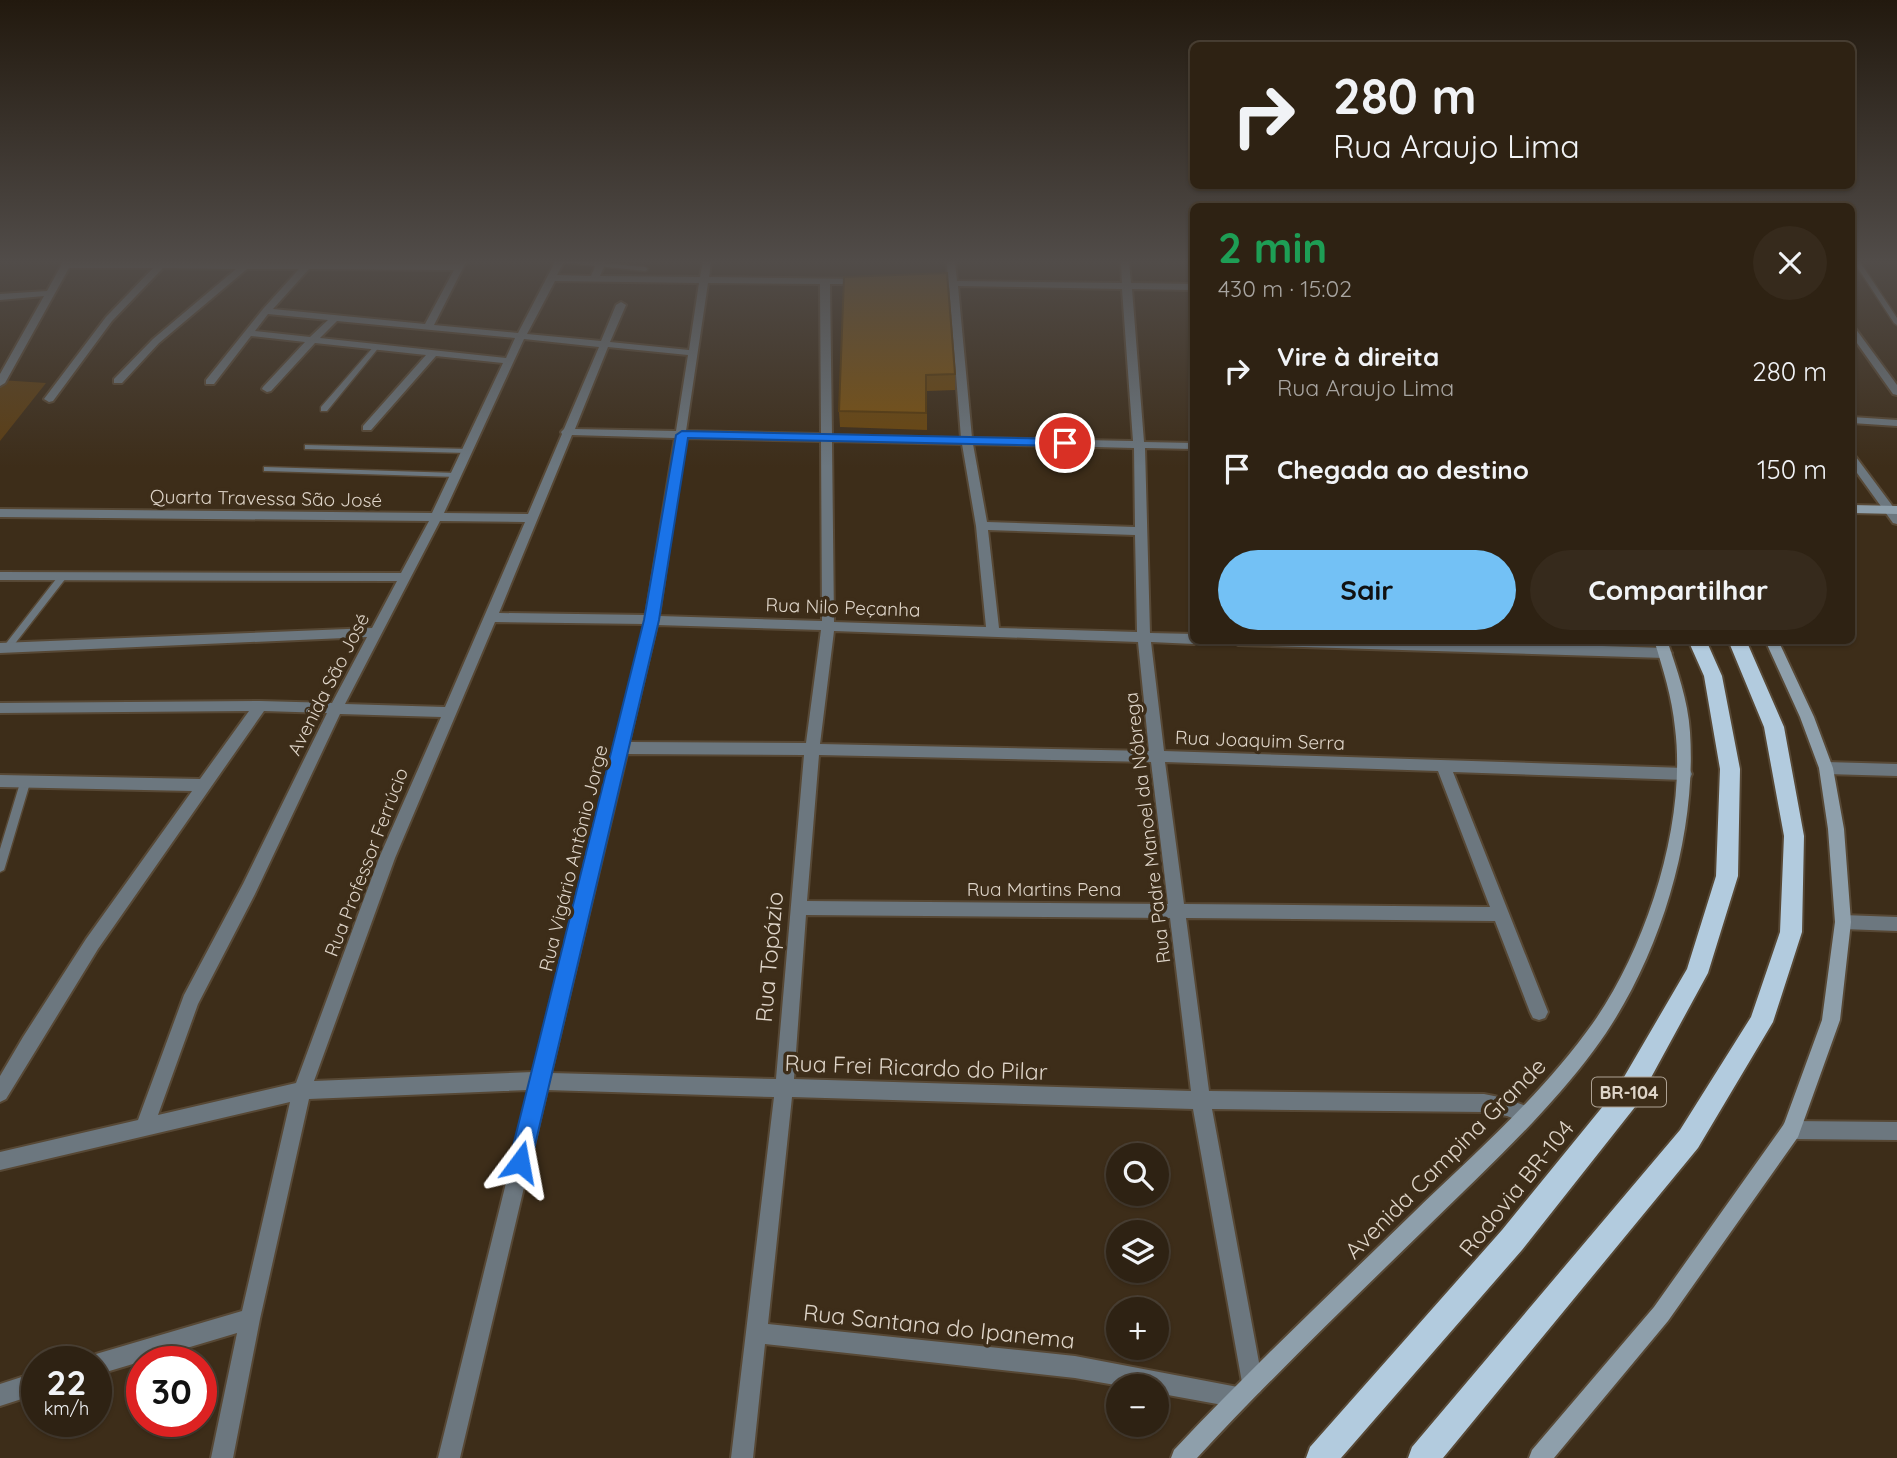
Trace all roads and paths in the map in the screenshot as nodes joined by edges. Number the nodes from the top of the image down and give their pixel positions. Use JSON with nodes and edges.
{"nodes":[{"id":1,"x":30,"y":330,"type":"edge"},
{"id":2,"x":100,"y":330,"type":"edge"},
{"id":3,"x":169,"y":330,"type":"edge"},
{"id":4,"x":250,"y":330,"type":"edge"},
{"id":5,"x":322,"y":330,"type":"edge"},
{"id":6,"x":466,"y":330,"type":"edge"},
{"id":7,"x":524,"y":330,"type":"edge"},
{"id":8,"x":610,"y":330,"type":"edge"},
{"id":9,"x":697,"y":330,"type":"edge"},
{"id":10,"x":825,"y":330,"type":"edge"},
{"id":11,"x":958,"y":330,"type":"edge"},
{"id":12,"x":1130,"y":330,"type":"edge"},
{"id":13,"x":248,"y":333,"type":"junction"},
{"id":14,"x":1855,"y":334,"type":"edge"},
{"id":15,"x":521,"y":336,"type":"junction"},
{"id":16,"x":312,"y":340,"type":"junction"},
{"id":17,"x":603,"y":345,"type":"junction"},
{"id":18,"x":377,"y":346,"type":"junction"},
{"id":19,"x":434,"y":352,"type":"junction"},
{"id":20,"x":694,"y":353,"type":"junction"},
{"id":21,"x":510,"y":361,"type":"junction"},
{"id":22,"x":118,"y":380,"type":"dead end"},
{"id":23,"x":210,"y":382,"type":"dead end"},
{"id":24,"x":0,"y":383,"type":"edge"},
{"id":25,"x":267,"y":389,"type":"dead end"},
{"id":26,"x":1897,"y":392,"type":"edge"},
{"id":27,"x":49,"y":399,"type":"dead end"},
{"id":28,"x":324,"y":409,"type":"dead end"},
{"id":29,"x":1855,"y":419,"type":"edge"},
{"id":30,"x":1897,"y":423,"type":"edge"},
{"id":31,"x":367,"y":428,"type":"dead end"},
{"id":32,"x":566,"y":432,"type":"junction"},
{"id":33,"x":682,"y":435,"type":"junction"},
{"id":34,"x":824,"y":437,"type":"junction"},
{"id":35,"x":967,"y":440,"type":"junction"},
{"id":36,"x":1139,"y":445,"type":"junction"},
{"id":37,"x":1190,"y":446,"type":"edge"},
{"id":38,"x":308,"y":447,"type":"dead end"},
{"id":39,"x":468,"y":451,"type":"junction"},
{"id":40,"x":1855,"y":463,"type":"edge"},
{"id":41,"x":267,"y":469,"type":"dead end"},
{"id":42,"x":457,"y":475,"type":"junction"},
{"id":43,"x":1855,"y":509,"type":"edge"},
{"id":44,"x":1893,"y":510,"type":"edge"},
{"id":45,"x":0,"y":513,"type":"edge"},
{"id":46,"x":436,"y":518,"type":"junction"},
{"id":47,"x":531,"y":518,"type":"junction"},
{"id":48,"x":1897,"y":520,"type":"edge"},
{"id":49,"x":982,"y":526,"type":"junction"},
{"id":50,"x":1140,"y":531,"type":"junction"},
{"id":51,"x":0,"y":576,"type":"edge"},
{"id":52,"x":63,"y":576,"type":"junction"},
{"id":53,"x":404,"y":577,"type":"junction"},
{"id":54,"x":491,"y":617,"type":"junction"},
{"id":55,"x":652,"y":620,"type":"junction"},
{"id":56,"x":828,"y":627,"type":"junction"},
{"id":57,"x":993,"y":631,"type":"junction"},
{"id":58,"x":375,"y":632,"type":"junction"},
{"id":59,"x":1144,"y":638,"type":"junction"},
{"id":60,"x":1190,"y":639,"type":"edge"},
{"id":61,"x":1501,"y":644,"type":"edge"},
{"id":62,"x":1699,"y":644,"type":"edge"},
{"id":63,"x":1739,"y":644,"type":"edge"},
{"id":64,"x":1773,"y":644,"type":"edge"},
{"id":65,"x":1578,"y":645,"type":"edge"},
{"id":66,"x":1663,"y":647,"type":"edge"},
{"id":67,"x":4,"y":648,"type":"edge"},
{"id":68,"x":260,"y":706,"type":"junction"},
{"id":69,"x":0,"y":708,"type":"edge"},
{"id":70,"x":336,"y":708,"type":"junction"},
{"id":71,"x":449,"y":712,"type":"junction"},
{"id":72,"x":622,"y":748,"type":"junction"},
{"id":73,"x":812,"y":748,"type":"junction"},
{"id":74,"x":1157,"y":755,"type":"junction"},
{"id":75,"x":1443,"y":766,"type":"junction"},
{"id":76,"x":1826,"y":768,"type":"junction"},
{"id":77,"x":1897,"y":770,"type":"edge"},
{"id":78,"x":1685,"y":774,"type":"junction"},
{"id":79,"x":0,"y":781,"type":"edge"},
{"id":80,"x":25,"y":783,"type":"junction"},
{"id":81,"x":205,"y":785,"type":"junction"},
{"id":82,"x":0,"y":867,"type":"edge"},
{"id":83,"x":797,"y":908,"type":"junction"},
{"id":84,"x":1176,"y":911,"type":"junction"},
{"id":85,"x":1499,"y":914,"type":"junction"},
{"id":86,"x":1843,"y":922,"type":"junction"},
{"id":87,"x":1897,"y":924,"type":"edge"},
{"id":88,"x":1539,"y":1012,"type":"dead end"},
{"id":89,"x":539,"y":1081,"type":"junction"},
{"id":90,"x":784,"y":1087,"type":"junction"},
{"id":91,"x":302,"y":1090,"type":"junction"},
{"id":92,"x":0,"y":1093,"type":"edge"},
{"id":93,"x":1201,"y":1100,"type":"junction"},
{"id":94,"x":1527,"y":1115,"type":"junction"},
{"id":95,"x":144,"y":1127,"type":"junction"},
{"id":96,"x":1791,"y":1130,"type":"junction"},
{"id":97,"x":1897,"y":1131,"type":"edge"},
{"id":98,"x":0,"y":1161,"type":"edge"},
{"id":99,"x":250,"y":1319,"type":"junction"},
{"id":100,"x":757,"y":1333,"type":"junction"},
{"id":101,"x":112,"y":1360,"type":"edge"},
{"id":102,"x":21,"y":1388,"type":"edge"},
{"id":103,"x":1245,"y":1391,"type":"junction"},
{"id":104,"x":0,"y":1395,"type":"edge"},
{"id":105,"x":222,"y":1458,"type":"edge"},
{"id":106,"x":449,"y":1458,"type":"edge"},
{"id":107,"x":742,"y":1458,"type":"edge"},
{"id":108,"x":1182,"y":1458,"type":"edge"},
{"id":109,"x":1321,"y":1458,"type":"edge"},
{"id":110,"x":1423,"y":1458,"type":"edge"},
{"id":111,"x":1540,"y":1458,"type":"edge"}],
"edges":[{"from":1,"to":24,"type":"street"},
{"from":2,"to":27,"type":"street"},
{"from":3,"to":22,"type":"street"},
{"from":4,"to":13,"type":"street"},
{"from":5,"to":16,"type":"street"},
{"from":6,"to":15,"type":"street"},
{"from":7,"to":15,"type":"street","name":"Avenida São José"},
{"from":8,"to":17,"type":"street","name":"Rua Professor Ferrúcio"},
{"from":9,"to":20,"type":"street","name":"Rua Vigário Antônio Jorge"},
{"from":10,"to":34,"type":"street","name":"Rua Topázio"},
{"from":11,"to":35,"type":"street"},
{"from":12,"to":36,"type":"street","name":"Rua Padre Manoel da Nóbrega"},
{"from":13,"to":16,"type":"street"},
{"from":13,"to":23,"type":"street"},
{"from":14,"to":26,"type":"street"},
{"from":15,"to":17,"type":"street"},
{"from":15,"to":21,"type":"street","name":"Avenida São José"},
{"from":16,"to":18,"type":"street"},
{"from":16,"to":25,"type":"street"},
{"from":17,"to":20,"type":"street"},
{"from":17,"to":32,"type":"street","name":"Rua Professor Ferrúcio"},
{"from":18,"to":19,"type":"street"},
{"from":18,"to":28,"type":"lane"},
{"from":19,"to":21,"type":"street"},
{"from":19,"to":31,"type":"street"},
{"from":20,"to":33,"type":"street","name":"Rua Vigário Antônio Jorge"},
{"from":21,"to":39,"type":"street","name":"Avenida São José"},
{"from":29,"to":30,"type":"street"},
{"from":32,"to":33,"type":"street"},
{"from":32,"to":47,"type":"street","name":"Rua Professor Ferrúcio"},
{"from":33,"to":34,"type":"street"},
{"from":33,"to":55,"type":"street","name":"Rua Vigário Antônio Jorge"},
{"from":34,"to":35,"type":"street"},
{"from":34,"to":56,"type":"street","name":"Rua Topázio"},
{"from":35,"to":36,"type":"street"},
{"from":35,"to":49,"type":"street"},
{"from":36,"to":37,"type":"street"},
{"from":36,"to":50,"type":"street","name":"Rua Padre Manoel da Nóbrega"},
{"from":38,"to":39,"type":"lane"},
{"from":39,"to":42,"type":"street","name":"Avenida São José"},
{"from":40,"to":44,"type":"street"},
{"from":41,"to":42,"type":"lane"},
{"from":42,"to":46,"type":"street","name":"Avenida São José"},
{"from":43,"to":44,"type":"main road"},
{"from":44,"to":48,"type":"street"},
{"from":45,"to":46,"type":"street","name":"Quarta Travessa São José"},
{"from":46,"to":47,"type":"street","name":"Quarta Travessa São José"},
{"from":46,"to":53,"type":"street","name":"Avenida São José"},
{"from":47,"to":54,"type":"street","name":"Rua Professor Ferrúcio"},
{"from":49,"to":50,"type":"street"},
{"from":49,"to":57,"type":"street"},
{"from":50,"to":59,"type":"street","name":"Rua Padre Manoel da Nóbrega"},
{"from":51,"to":52,"type":"street"},
{"from":52,"to":53,"type":"street"},
{"from":52,"to":67,"type":"lane"},
{"from":53,"to":58,"type":"street","name":"Avenida São José"},
{"from":54,"to":55,"type":"street","name":"Rua Nilo Peçanha"},
{"from":54,"to":71,"type":"street","name":"Rua Professor Ferrúcio"},
{"from":55,"to":56,"type":"street","name":"Rua Nilo Peçanha"},
{"from":55,"to":72,"type":"street","name":"Rua Vigário Antônio Jorge"},
{"from":56,"to":57,"type":"street","name":"Rua Nilo Peçanha"},
{"from":56,"to":73,"type":"street","name":"Rua Topázio"},
{"from":57,"to":59,"type":"street","name":"Rua Nilo Peçanha"},
{"from":58,"to":67,"type":"street"},
{"from":58,"to":70,"type":"street","name":"Avenida São José"},
{"from":59,"to":60,"type":"street","name":"Rua Nilo Peçanha"},
{"from":59,"to":74,"type":"street","name":"Rua Padre Manoel da Nóbrega"},
{"from":61,"to":65,"type":"street"},
{"from":62,"to":109,"type":"highway","name":"Rodovia BR-104","number":"BR-104"},
{"from":63,"to":110,"type":"highway"},
{"from":64,"to":76,"type":"main road"},
{"from":65,"to":66,"type":"street"},
{"from":66,"to":78,"type":"main road","name":"Avenida Campina Grande"},
{"from":68,"to":69,"type":"street"},
{"from":68,"to":70,"type":"street"},
{"from":68,"to":81,"type":"street"},
{"from":70,"to":71,"type":"street"},
{"from":70,"to":95,"type":"street","name":"Avenida São José"},
{"from":71,"to":91,"type":"street","name":"Rua Professor Ferrúcio"},
{"from":72,"to":73,"type":"street","name":"Rua Joaquim Serra"},
{"from":72,"to":89,"type":"street","name":"Rua Vigário Antônio Jorge"},
{"from":73,"to":74,"type":"street","name":"Rua Joaquim Serra"},
{"from":73,"to":83,"type":"street","name":"Rua Topázio"},
{"from":74,"to":75,"type":"street","name":"Rua Joaquim Serra"},
{"from":74,"to":84,"type":"street","name":"Rua Padre Manoel da Nóbrega"},
{"from":75,"to":78,"type":"street","name":"Rua Joaquim Serra"},
{"from":75,"to":85,"type":"street"},
{"from":76,"to":77,"type":"street"},
{"from":76,"to":86,"type":"main road"},
{"from":78,"to":94,"type":"main road","name":"Avenida Campina Grande"},
{"from":79,"to":80,"type":"street"},
{"from":80,"to":81,"type":"street"},
{"from":80,"to":82,"type":"lane"},
{"from":81,"to":92,"type":"street"},
{"from":83,"to":84,"type":"street","name":"Rua Martins Pena"},
{"from":83,"to":90,"type":"street","name":"Rua Topázio"},
{"from":84,"to":85,"type":"street","name":"Rua Martins Pena"},
{"from":84,"to":93,"type":"street","name":"Rua Padre Manoel da Nóbrega"},
{"from":85,"to":88,"type":"street"},
{"from":86,"to":87,"type":"street"},
{"from":86,"to":96,"type":"main road"},
{"from":89,"to":90,"type":"street","name":"Rua Frei Ricardo do Pilar"},
{"from":89,"to":91,"type":"street","name":"Rua Frei Ricardo do Pilar"},
{"from":89,"to":106,"type":"street","name":"Rua Vigário Antônio Jorge"},
{"from":90,"to":93,"type":"street","name":"Rua Frei Ricardo do Pilar"},
{"from":90,"to":100,"type":"street","name":"Rua Topázio"},
{"from":91,"to":95,"type":"street","name":"Rua Frei Ricardo do Pilar"},
{"from":91,"to":99,"type":"street","name":"Rua Professor Ferrúcio"},
{"from":93,"to":94,"type":"street","name":"Rua Frei Ricardo do Pilar"},
{"from":93,"to":103,"type":"street","name":"Rua Padre Manoel da Nóbrega"},
{"from":94,"to":103,"type":"main road","name":"Avenida Campina Grande"},
{"from":95,"to":98,"type":"street","name":"Rua Frei Ricardo do Pilar"},
{"from":96,"to":97,"type":"street"},
{"from":96,"to":111,"type":"main road"},
{"from":99,"to":101,"type":"street"},
{"from":99,"to":105,"type":"street","name":"Rua Professor Ferrúcio"},
{"from":100,"to":103,"type":"street","name":"Rua Santana do Ipanema"},
{"from":100,"to":107,"type":"street","name":"Rua Topázio"},
{"from":102,"to":104,"type":"street"},
{"from":103,"to":108,"type":"main road","name":"Avenida Campina Grande"}]}
